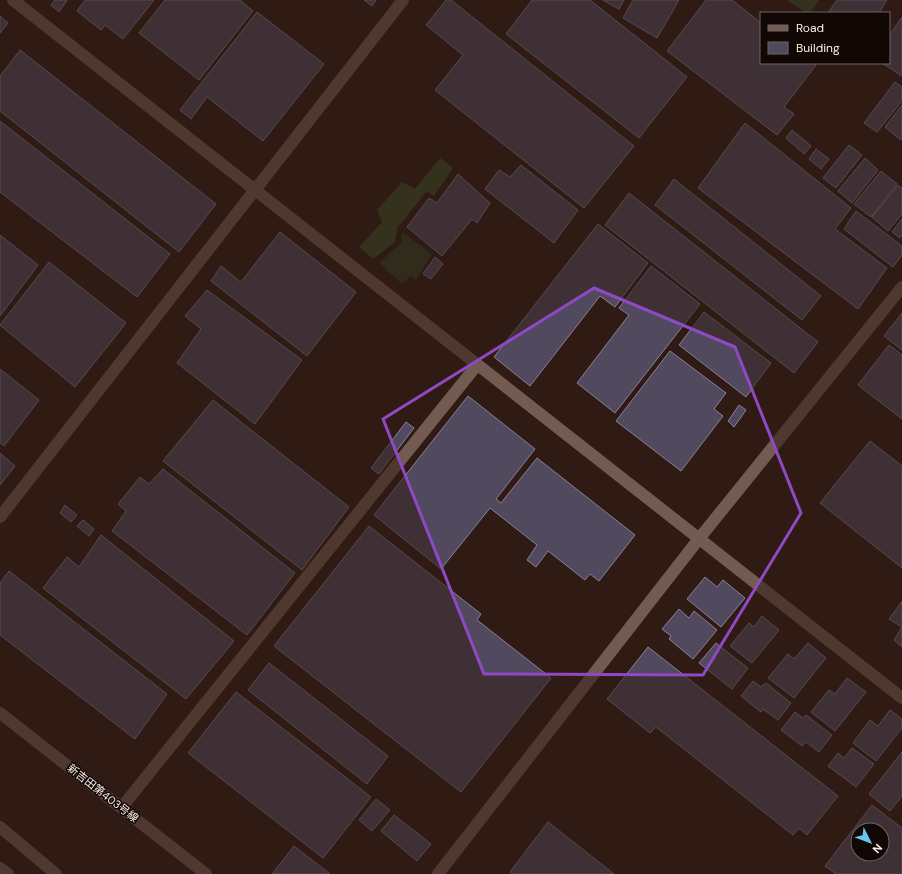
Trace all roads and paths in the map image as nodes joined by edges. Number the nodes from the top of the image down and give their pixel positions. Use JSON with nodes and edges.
{"nodes":[{"id":1,"x":13,"y":0,"type":"edge"},
{"id":2,"x":403,"y":0,"type":"edge"},
{"id":3,"x":255,"y":190,"type":"junction"},
{"id":4,"x":902,"y":287,"type":"edge"},
{"id":5,"x":477,"y":365,"type":"junction"},
{"id":6,"x":0,"y":517,"type":"edge"},
{"id":7,"x":698,"y":540,"type":"junction"},
{"id":8,"x":902,"y":698,"type":"edge"},
{"id":9,"x":0,"y":713,"type":"edge"},
{"id":10,"x":122,"y":807,"type":"junction"},
{"id":11,"x":0,"y":827,"type":"edge"},
{"id":12,"x":0,"y":868,"type":"edge"},
{"id":13,"x":8,"y":874,"type":"edge"},
{"id":14,"x":56,"y":874,"type":"edge"},
{"id":15,"x":206,"y":874,"type":"edge"},
{"id":16,"x":438,"y":874,"type":"edge"}],
"edges":[{"from":1,"to":3,"type":"street"},
{"from":2,"to":3,"type":"street"},
{"from":3,"to":5,"type":"street"},
{"from":3,"to":6,"type":"street"},
{"from":4,"to":7,"type":"street"},
{"from":5,"to":7,"type":"street"},
{"from":5,"to":10,"type":"street"},
{"from":7,"to":8,"type":"street"},
{"from":7,"to":16,"type":"street"},
{"from":9,"to":10,"type":"street","name":"新吉田第403号線"},
{"from":10,"to":15,"type":"street","name":"新吉田第403号線"},
{"from":11,"to":14,"type":"street"},
{"from":12,"to":13,"type":"street"}]}
